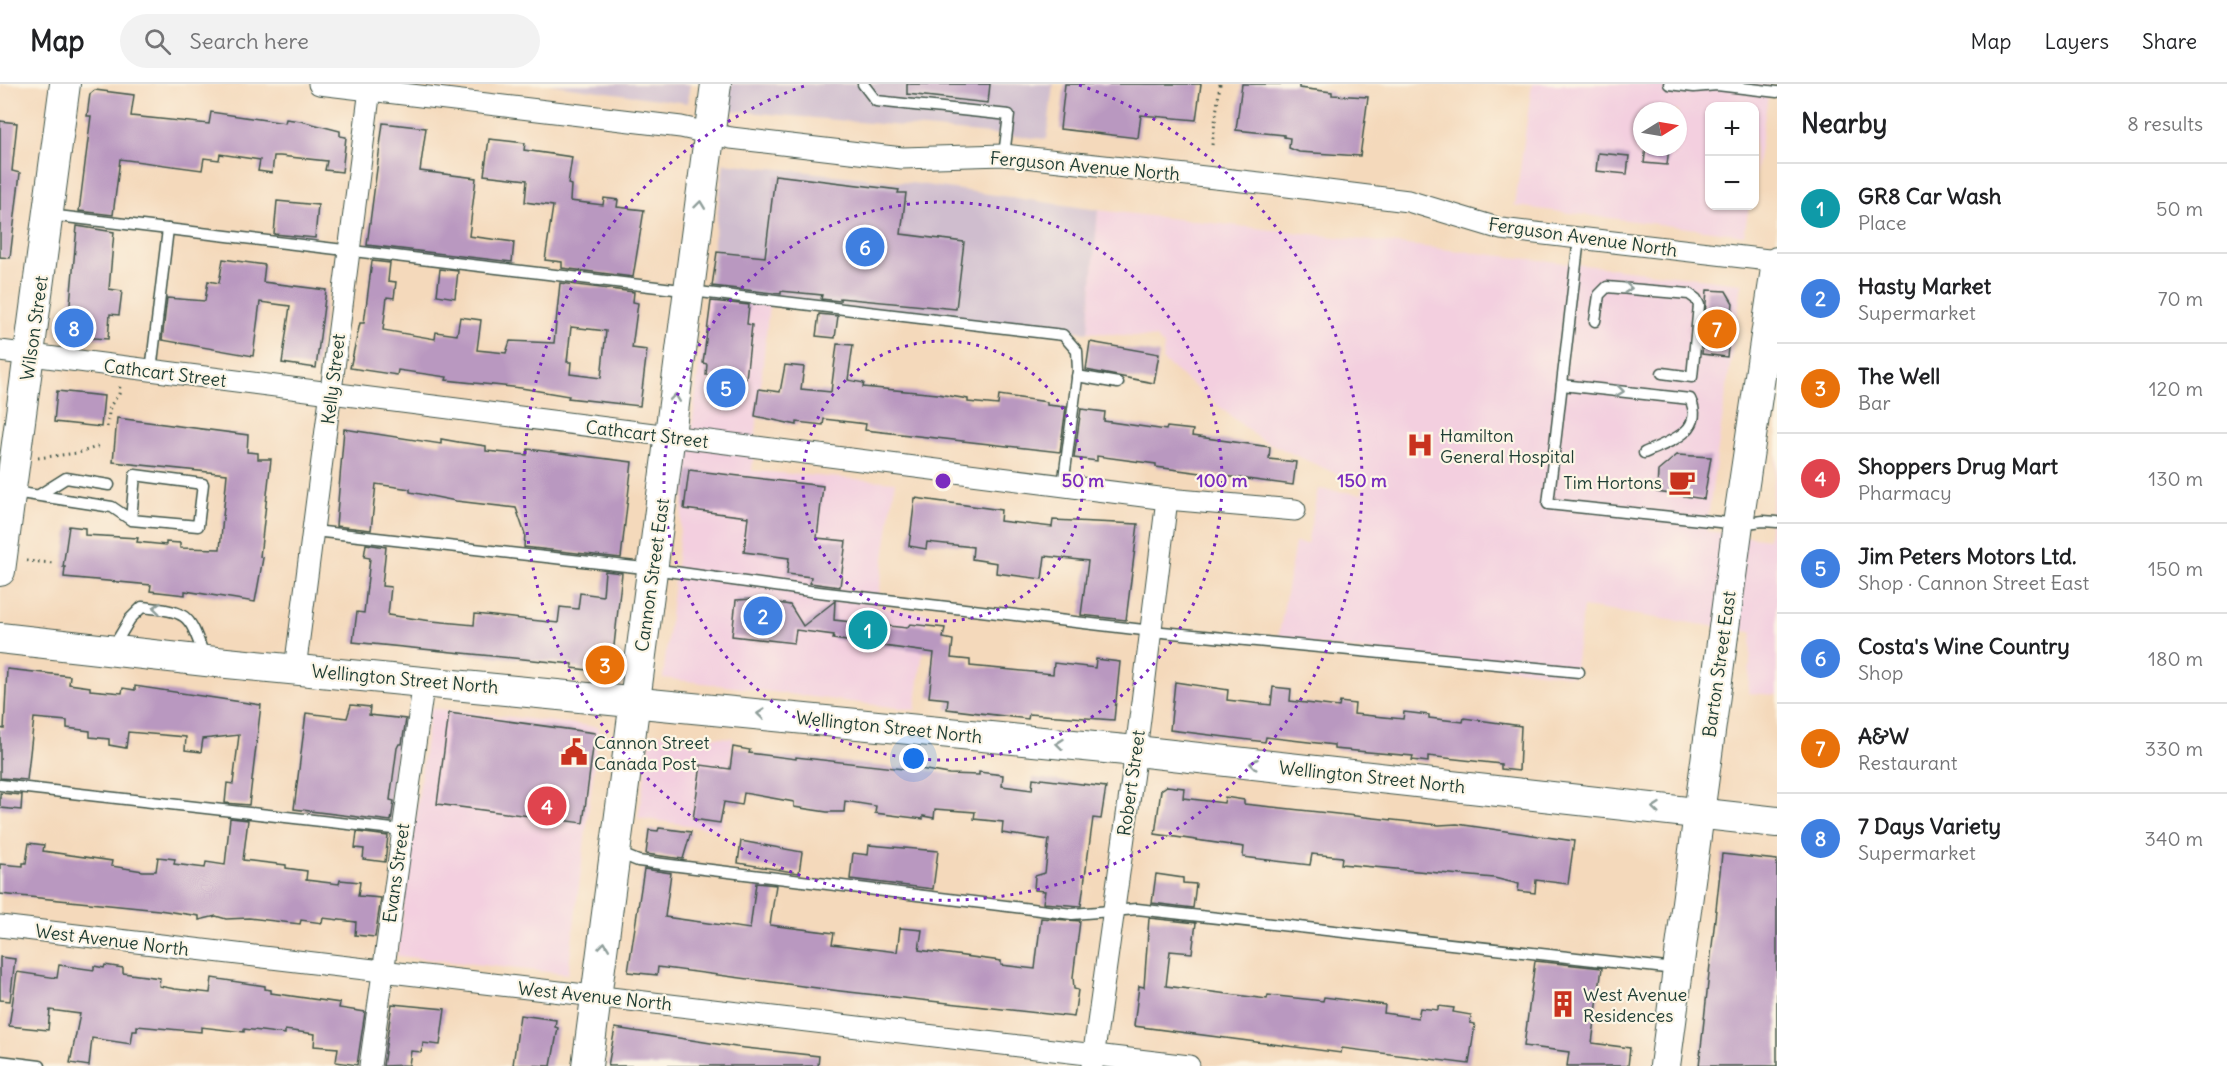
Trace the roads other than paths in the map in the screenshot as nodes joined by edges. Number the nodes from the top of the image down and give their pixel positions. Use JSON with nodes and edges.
{"nodes":[{"id":1,"x":65,"y":84,"type":"edge"},
{"id":2,"x":319,"y":84,"type":"edge"},
{"id":3,"x":716,"y":84,"type":"edge"},
{"id":4,"x":863,"y":84,"type":"edge"},
{"id":5,"x":1669,"y":84,"type":"edge"},
{"id":6,"x":370,"y":89,"type":"junction"},
{"id":7,"x":1777,"y":92,"type":"edge"},
{"id":8,"x":710,"y":133,"type":"junction"},
{"id":9,"x":1004,"y":155,"type":"junction"},
{"id":10,"x":49,"y":215,"type":"junction"},
{"id":11,"x":168,"y":229,"type":"junction"},
{"id":12,"x":1579,"y":238,"type":"junction"},
{"id":13,"x":349,"y":250,"type":"junction"},
{"id":14,"x":1777,"y":262,"type":"edge"},
{"id":15,"x":688,"y":291,"type":"junction"},
{"id":16,"x":1595,"y":321,"type":"dead end"},
{"id":17,"x":0,"y":351,"type":"edge"},
{"id":18,"x":30,"y":355,"type":"junction"},
{"id":19,"x":151,"y":372,"type":"junction"},
{"id":20,"x":1662,"y":373,"type":"dead end"},
{"id":21,"x":1077,"y":376,"type":"junction"},
{"id":22,"x":1118,"y":383,"type":"dead end"},
{"id":23,"x":1562,"y":385,"type":"junction"},
{"id":24,"x":331,"y":394,"type":"junction"},
{"id":25,"x":670,"y":436,"type":"junction"},
{"id":26,"x":1644,"y":453,"type":"dead end"},
{"id":27,"x":109,"y":485,"type":"dead end"},
{"id":28,"x":1063,"y":486,"type":"junction"},
{"id":29,"x":25,"y":493,"type":"junction"},
{"id":30,"x":1167,"y":499,"type":"junction"},
{"id":31,"x":1295,"y":510,"type":"dead end"},
{"id":32,"x":131,"y":520,"type":"junction"},
{"id":33,"x":1777,"y":522,"type":"edge"},
{"id":34,"x":1738,"y":524,"type":"junction"},
{"id":35,"x":314,"y":531,"type":"junction"},
{"id":36,"x":1,"y":565,"type":"edge"},
{"id":37,"x":653,"y":569,"type":"junction"},
{"id":38,"x":1152,"y":631,"type":"junction"},
{"id":39,"x":0,"y":638,"type":"edge"},
{"id":40,"x":111,"y":650,"type":"junction"},
{"id":41,"x":206,"y":661,"type":"junction"},
{"id":42,"x":295,"y":669,"type":"junction"},
{"id":43,"x":1579,"y":672,"type":"dead end"},
{"id":44,"x":423,"y":680,"type":"junction"},
{"id":45,"x":635,"y":702,"type":"junction"},
{"id":46,"x":1136,"y":751,"type":"junction"},
{"id":47,"x":0,"y":785,"type":"edge"},
{"id":48,"x":1699,"y":812,"type":"junction"},
{"id":49,"x":1777,"y":822,"type":"edge"},
{"id":50,"x":402,"y":830,"type":"junction"},
{"id":51,"x":616,"y":852,"type":"junction"},
{"id":52,"x":1112,"y":910,"type":"junction"},
{"id":53,"x":0,"y":926,"type":"edge"},
{"id":54,"x":1678,"y":969,"type":"junction"},
{"id":55,"x":382,"y":972,"type":"junction"},
{"id":56,"x":597,"y":995,"type":"junction"},
{"id":57,"x":1092,"y":1060,"type":"edge"},
{"id":58,"x":0,"y":1061,"type":"edge"},
{"id":59,"x":40,"y":1066,"type":"edge"},
{"id":60,"x":370,"y":1066,"type":"edge"},
{"id":61,"x":587,"y":1066,"type":"edge"},
{"id":62,"x":1190,"y":1066,"type":"edge"},
{"id":63,"x":1665,"y":1066,"type":"edge"}],
"edges":[{"from":1,"to":10,"type":"main road","name":"Wilson Street"},
{"from":2,"to":6,"type":"street","name":"Ferguson Avenue North"},
{"from":3,"to":8,"type":"main road","name":"Cannon Street East"},
{"from":4,"to":9,"type":"lane"},
{"from":5,"to":7,"type":"lane"},
{"from":6,"to":8,"type":"street","name":"Ferguson Avenue North"},
{"from":6,"to":13,"type":"street","name":"Kelly Street"},
{"from":8,"to":9,"type":"street","name":"Ferguson Avenue North"},
{"from":15,"to":8,"type":"main road","name":"Cannon Street East","one_way":true},
{"from":9,"to":12,"type":"street","name":"Ferguson Avenue North"},
{"from":10,"to":11,"type":"lane"},
{"from":10,"to":18,"type":"main road","name":"Wilson Street"},
{"from":11,"to":13,"type":"lane"},
{"from":11,"to":19,"type":"lane"},
{"from":12,"to":14,"type":"street","name":"Ferguson Avenue North"},
{"from":12,"to":23,"type":"lane"},
{"from":13,"to":15,"type":"lane"},
{"from":13,"to":24,"type":"street","name":"Kelly Street"},
{"from":14,"to":34,"type":"main road","name":"Barton Street East"},
{"from":15,"to":21,"type":"lane"},
{"from":25,"to":15,"type":"main road","name":"Cannon Street East","one_way":true},
{"from":16,"to":20,"type":"lane","one_way":true},
{"from":17,"to":18,"type":"street","name":"Cathcart Street"},
{"from":18,"to":19,"type":"street","name":"Cathcart Street"},
{"from":18,"to":29,"type":"main road","name":"Wilson Street"},
{"from":19,"to":24,"type":"street","name":"Cathcart Street"},
{"from":21,"to":22,"type":"lane"},
{"from":21,"to":28,"type":"lane"},
{"from":23,"to":26,"type":"lane","one_way":true},
{"from":23,"to":34,"type":"lane"},
{"from":24,"to":25,"type":"street","name":"Cathcart Street"},
{"from":24,"to":35,"type":"street","name":"Kelly Street"},
{"from":25,"to":28,"type":"street","name":"Cathcart Street"},
{"from":25,"to":37,"type":"main road","name":"Cannon Street East"},
{"from":27,"to":29,"type":"lane"},
{"from":28,"to":30,"type":"street","name":"Cathcart Street"},
{"from":29,"to":32,"type":"lane"},
{"from":29,"to":36,"type":"main road","name":"Wilson Street"},
{"from":30,"to":31,"type":"street","name":"Cathcart Street"},
{"from":30,"to":38,"type":"street","name":"Robert Street"},
{"from":32,"to":32,"type":"lane"},
{"from":33,"to":34,"type":"lane"},
{"from":34,"to":48,"type":"main road","name":"Barton Street East"},
{"from":35,"to":37,"type":"lane"},
{"from":35,"to":42,"type":"street","name":"Kelly Street"},
{"from":37,"to":38,"type":"lane"},
{"from":37,"to":45,"type":"main road","name":"Cannon Street East"},
{"from":38,"to":43,"type":"lane"},
{"from":38,"to":46,"type":"street","name":"Robert Street"},
{"from":39,"to":40,"type":"main road","name":"Wellington Street North"},
{"from":40,"to":41,"type":"main road","name":"Wellington Street North"},
{"from":41,"to":40,"type":"lane","one_way":true},
{"from":41,"to":42,"type":"main road","name":"Wellington Street North"},
{"from":42,"to":44,"type":"main road","name":"Wellington Street North"},
{"from":44,"to":45,"type":"main road","name":"Wellington Street North"},
{"from":44,"to":50,"type":"street","name":"Evans Street"},
{"from":46,"to":45,"type":"main road","name":"Wellington Street North","one_way":true},
{"from":45,"to":51,"type":"main road","name":"Cannon Street East"},
{"from":48,"to":46,"type":"main road","name":"Wellington Street North","one_way":true},
{"from":46,"to":52,"type":"street","name":"Robert Street"},
{"from":47,"to":50,"type":"lane"},
{"from":48,"to":49,"type":"main road","name":"Wellington Street North"},
{"from":48,"to":54,"type":"main road","name":"Barton Street East"},
{"from":50,"to":55,"type":"street","name":"Evans Street"},
{"from":51,"to":52,"type":"lane"},
{"from":56,"to":51,"type":"main road","name":"Cannon Street East","one_way":true},
{"from":52,"to":54,"type":"lane"},
{"from":52,"to":57,"type":"street","name":"Robert Street"},
{"from":53,"to":55,"type":"street","name":"West Avenue North"},
{"from":54,"to":63,"type":"main road","name":"Barton Street East"},
{"from":55,"to":56,"type":"street","name":"West Avenue North"},
{"from":55,"to":60,"type":"street","name":"Evans Street"},
{"from":56,"to":57,"type":"street","name":"West Avenue North"},
{"from":56,"to":61,"type":"main road","name":"Cannon Street East"},
{"from":57,"to":62,"type":"street","name":"West Avenue North"},
{"from":58,"to":59,"type":"lane"}]}
